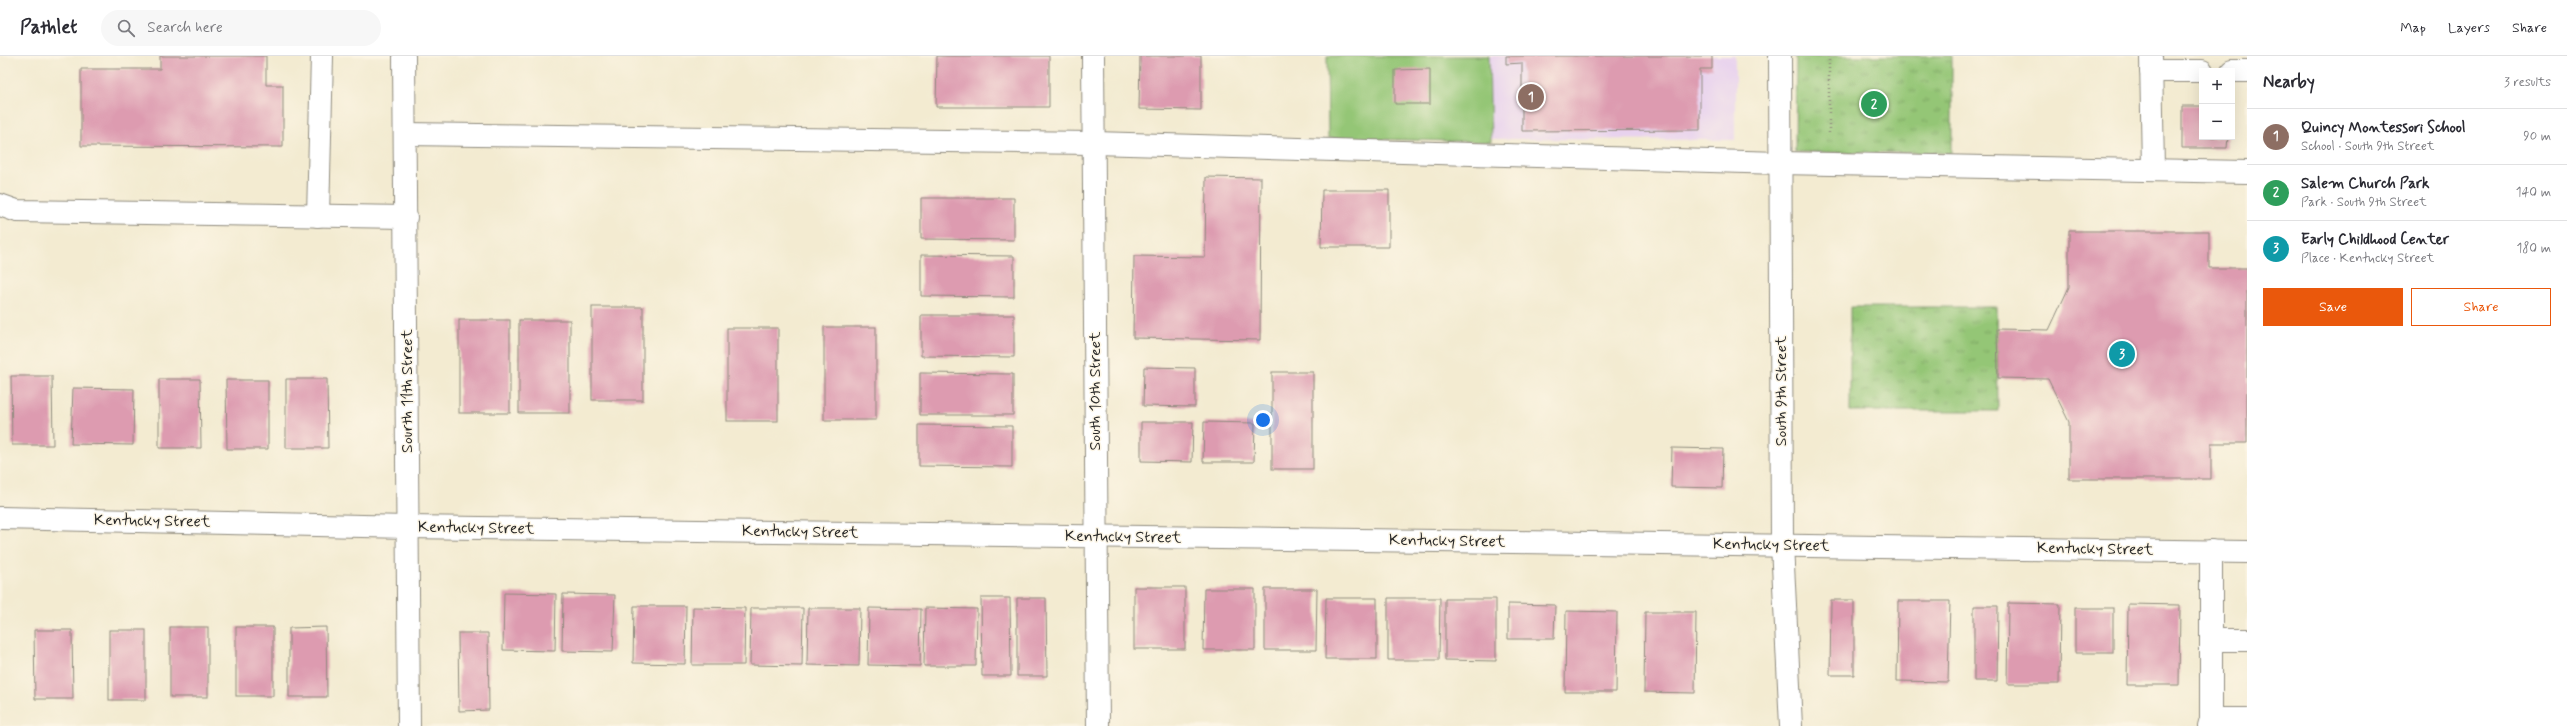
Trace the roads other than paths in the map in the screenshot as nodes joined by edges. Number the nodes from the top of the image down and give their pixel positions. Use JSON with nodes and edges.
{"nodes":[{"id":1,"x":322,"y":56,"type":"edge"},
{"id":2,"x":404,"y":56,"type":"edge"},
{"id":3,"x":1093,"y":56,"type":"edge"},
{"id":4,"x":1780,"y":56,"type":"edge"},
{"id":5,"x":2151,"y":64,"type":"edge"},
{"id":6,"x":2199,"y":71,"type":"edge"},
{"id":7,"x":2235,"y":71,"type":"edge"},
{"id":8,"x":2247,"y":71,"type":"edge"},
{"id":9,"x":405,"y":134,"type":"junction"},
{"id":10,"x":1094,"y":143,"type":"junction"},
{"id":11,"x":1780,"y":163,"type":"junction"},
{"id":12,"x":2153,"y":170,"type":"junction"},
{"id":13,"x":2247,"y":172,"type":"edge"},
{"id":14,"x":0,"y":205,"type":"edge"},
{"id":15,"x":318,"y":216,"type":"junction"},
{"id":16,"x":406,"y":217,"type":"junction"},
{"id":17,"x":0,"y":518,"type":"edge"},
{"id":18,"x":408,"y":526,"type":"junction"},
{"id":19,"x":1096,"y":537,"type":"junction"},
{"id":20,"x":1782,"y":545,"type":"junction"},
{"id":21,"x":2211,"y":551,"type":"junction"},
{"id":22,"x":2247,"y":552,"type":"edge"},
{"id":23,"x":2211,"y":640,"type":"junction"},
{"id":24,"x":2247,"y":640,"type":"edge"},
{"id":25,"x":2247,"y":720,"type":"edge"},
{"id":26,"x":2210,"y":723,"type":"edge"},
{"id":27,"x":409,"y":726,"type":"edge"},
{"id":28,"x":1098,"y":726,"type":"edge"},
{"id":29,"x":1791,"y":726,"type":"edge"}],
"edges":[{"from":1,"to":15,"type":"street"},
{"from":2,"to":9,"type":"street","name":"Sourth 11th Street"},
{"from":3,"to":10,"type":"street","name":"South 10th Street"},
{"from":4,"to":11,"type":"street","name":"South 9th Street"},
{"from":5,"to":6,"type":"street"},
{"from":5,"to":12,"type":"street"},
{"from":7,"to":8,"type":"street"},
{"from":9,"to":10,"type":"street"},
{"from":9,"to":16,"type":"street","name":"Sourth 11th Street"},
{"from":10,"to":11,"type":"street"},
{"from":10,"to":19,"type":"street","name":"South 10th Street"},
{"from":11,"to":12,"type":"street"},
{"from":11,"to":20,"type":"street","name":"South 9th Street"},
{"from":12,"to":13,"type":"street"},
{"from":14,"to":15,"type":"street"},
{"from":15,"to":16,"type":"street"},
{"from":16,"to":18,"type":"street","name":"Sourth 11th Street"},
{"from":17,"to":18,"type":"street","name":"Kentucky Street"},
{"from":18,"to":19,"type":"street","name":"Kentucky Street"},
{"from":18,"to":27,"type":"street","name":"Sourth 11th Street"},
{"from":19,"to":20,"type":"street","name":"Kentucky Street"},
{"from":19,"to":28,"type":"street","name":"South 10th Street"},
{"from":20,"to":21,"type":"street","name":"Kentucky Street"},
{"from":20,"to":29,"type":"street","name":"South 9th Street"},
{"from":21,"to":22,"type":"street","name":"Kentucky Street"},
{"from":21,"to":23,"type":"street"},
{"from":23,"to":24,"type":"street"},
{"from":23,"to":26,"type":"street"},
{"from":25,"to":26,"type":"street"}]}
